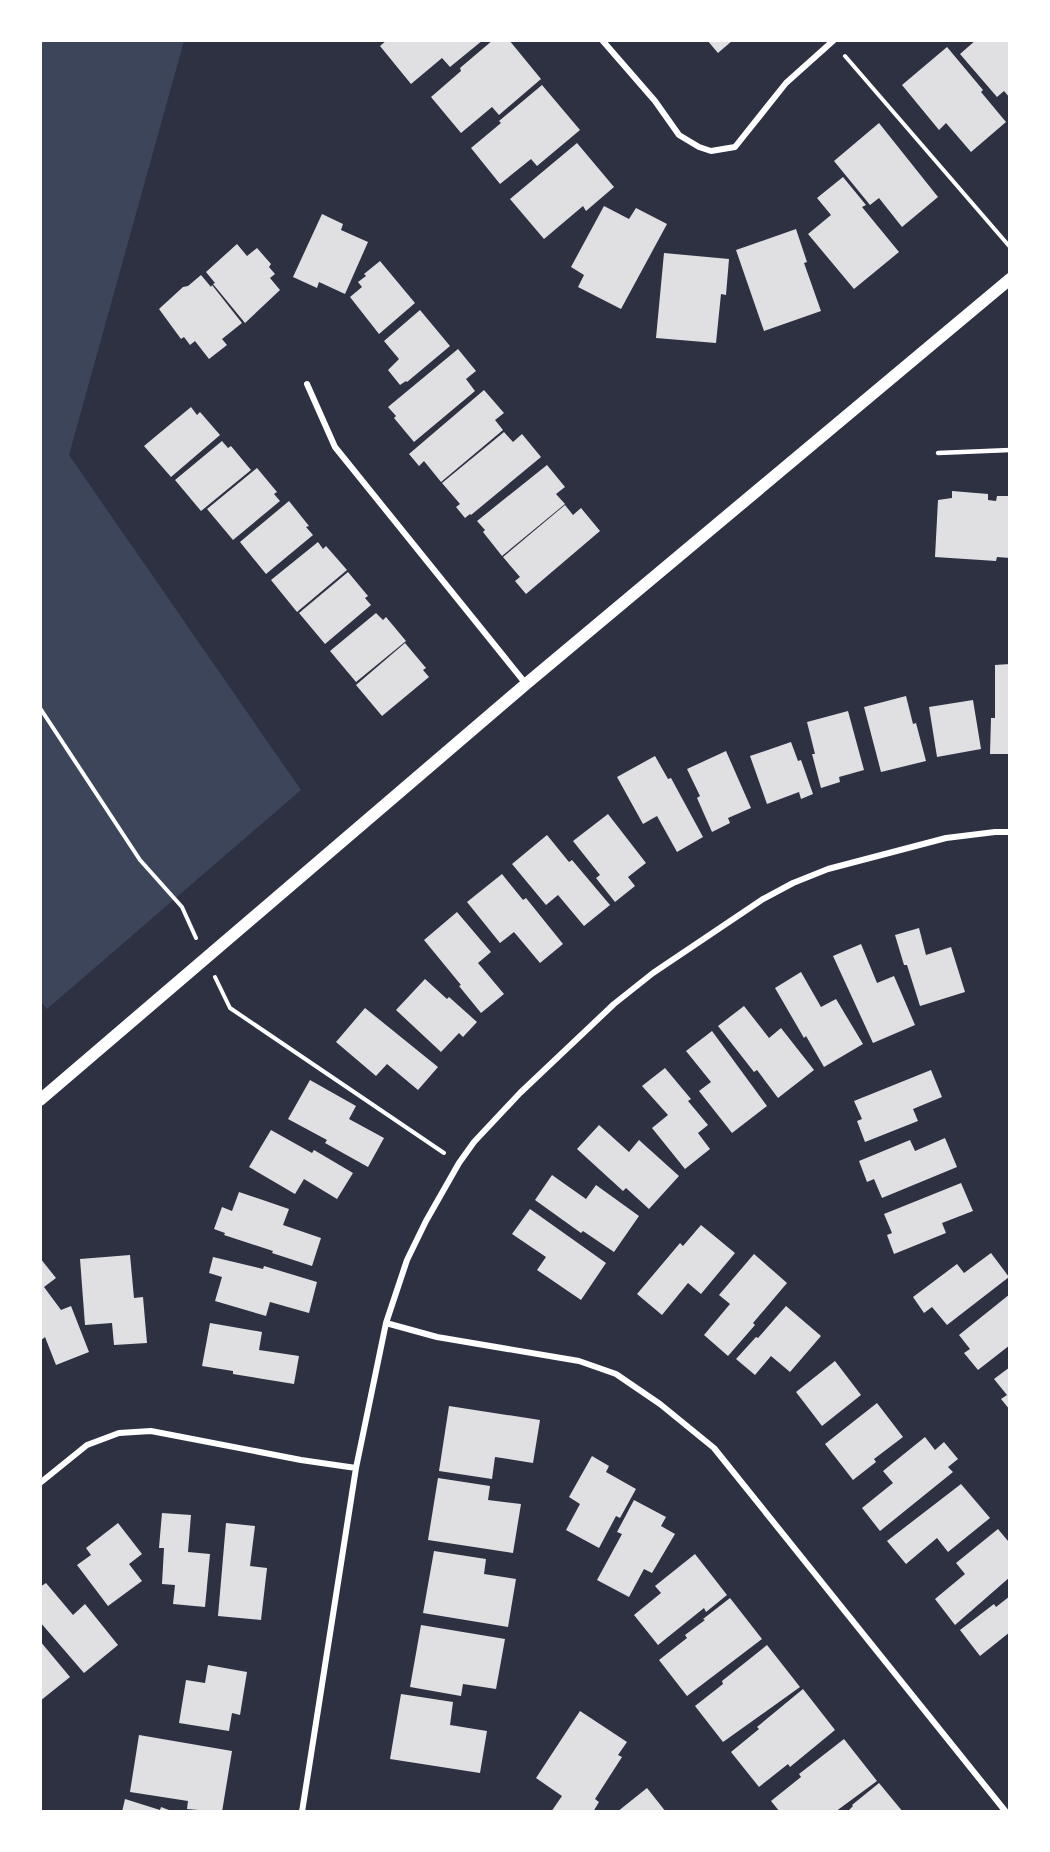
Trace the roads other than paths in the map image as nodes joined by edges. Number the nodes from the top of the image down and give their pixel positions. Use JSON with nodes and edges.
{"nodes":[{"id":1,"x":602,"y":40,"type":"edge"},
{"id":2,"x":833,"y":41,"type":"edge"},
{"id":3,"x":1010,"y":279,"type":"edge"},
{"id":4,"x":307,"y":384,"type":"dead end"},
{"id":5,"x":1010,"y":450,"type":"edge"},
{"id":6,"x":938,"y":453,"type":"dead end"},
{"id":7,"x":526,"y":684,"type":"junction"},
{"id":8,"x":1010,"y":832,"type":"edge"},
{"id":9,"x":40,"y":1100,"type":"edge"},
{"id":10,"x":386,"y":1323,"type":"junction"},
{"id":11,"x":356,"y":1468,"type":"junction"},
{"id":12,"x":40,"y":1483,"type":"edge"},
{"id":13,"x":302,"y":1812,"type":"edge"},
{"id":14,"x":1006,"y":1812,"type":"edge"}],
"edges":[{"from":1,"to":2,"type":"street"},
{"from":3,"to":7,"type":"main road"},
{"from":4,"to":7,"type":"street"},
{"from":5,"to":6,"type":"lane"},
{"from":7,"to":9,"type":"main road"},
{"from":8,"to":10,"type":"street"},
{"from":10,"to":11,"type":"street"},
{"from":10,"to":14,"type":"street"},
{"from":11,"to":12,"type":"street"},
{"from":11,"to":13,"type":"street"}]}
